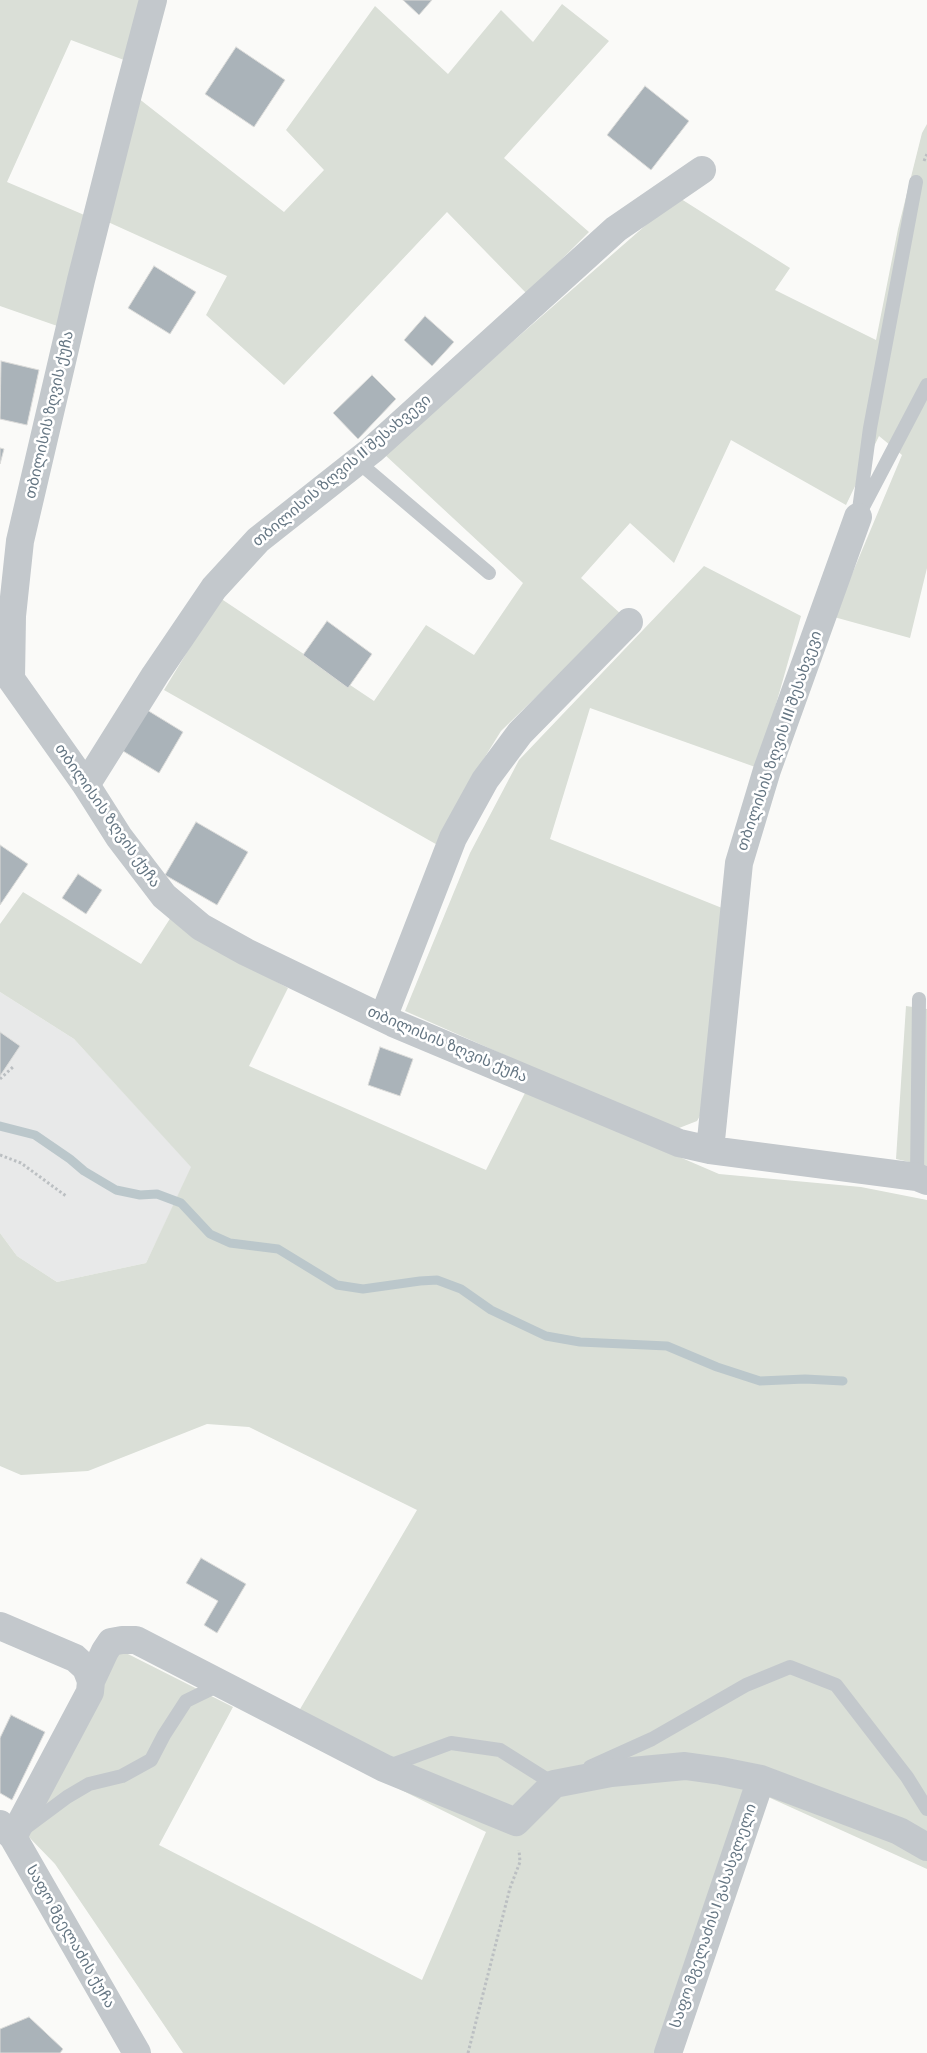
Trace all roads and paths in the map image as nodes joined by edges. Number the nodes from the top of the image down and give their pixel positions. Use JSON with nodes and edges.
{"nodes":[{"id":1,"x":153,"y":0,"type":"edge"},
{"id":2,"x":702,"y":170,"type":"dead end"},
{"id":3,"x":916,"y":182,"type":"dead end"},
{"id":4,"x":927,"y":385,"type":"edge"},
{"id":5,"x":357,"y":461,"type":"junction"},
{"id":6,"x":858,"y":517,"type":"junction"},
{"id":7,"x":489,"y":573,"type":"dead end"},
{"id":8,"x":629,"y":622,"type":"dead end"},
{"id":9,"x":6,"y":678,"type":"edge"},
{"id":10,"x":86,"y":785,"type":"junction"},
{"id":11,"x":919,"y":999,"type":"dead end"},
{"id":12,"x":383,"y":1018,"type":"junction"},
{"id":13,"x":14,"y":1066,"type":"dead end"},
{"id":14,"x":0,"y":1079,"type":"edge"},
{"id":15,"x":710,"y":1150,"type":"junction"},
{"id":16,"x":0,"y":1155,"type":"edge"},
{"id":17,"x":922,"y":1179,"type":"edge"},
{"id":18,"x":66,"y":1196,"type":"dead end"},
{"id":19,"x":0,"y":1626,"type":"edge"},
{"id":20,"x":90,"y":1681,"type":"junction"},
{"id":21,"x":221,"y":1684,"type":"junction"},
{"id":22,"x":384,"y":1768,"type":"junction"},
{"id":23,"x":761,"y":1779,"type":"junction"},
{"id":24,"x":554,"y":1784,"type":"junction"},
{"id":25,"x":927,"y":1809,"type":"edge"},
{"id":26,"x":516,"y":1822,"type":"junction"},
{"id":27,"x":7,"y":1830,"type":"edge"},
{"id":28,"x":927,"y":1847,"type":"edge"},
{"id":29,"x":137,"y":2053,"type":"edge"},
{"id":30,"x":468,"y":2053,"type":"edge"},
{"id":31,"x":668,"y":2053,"type":"edge"}],
"edges":[{"from":1,"to":9,"type":"street","name":"თბილისის ზღვის ქუჩა"},
{"from":2,"to":5,"type":"street","name":"თბილისის ზღვის II შესახვევი"},
{"from":3,"to":6,"type":"lane"},
{"from":4,"to":6,"type":"lane"},
{"from":5,"to":7,"type":"lane"},
{"from":5,"to":10,"type":"street","name":"თბილისის ზღვის II შესახვევი"},
{"from":6,"to":15,"type":"street","name":"თბილისის ზღვის III შესახვევი"},
{"from":8,"to":12,"type":"street"},
{"from":9,"to":10,"type":"street","name":"თბილისის ზღვის ქუჩა"},
{"from":10,"to":12,"type":"street","name":"თბილისის ზღვის ქუჩა"},
{"from":11,"to":17,"type":"lane"},
{"from":12,"to":15,"type":"street","name":"თბილისის ზღვის ქუჩა"},
{"from":13,"to":14,"type":"path"},
{"from":15,"to":17,"type":"street","name":"თბილისის ზღვის ქუჩა"},
{"from":16,"to":18,"type":"path"},
{"from":19,"to":20,"type":"street"},
{"from":20,"to":21,"type":"street"},
{"from":20,"to":27,"type":"street"},
{"from":21,"to":22,"type":"street"},
{"from":21,"to":27,"type":"lane"},
{"from":22,"to":24,"type":"lane"},
{"from":22,"to":26,"type":"street"},
{"from":23,"to":24,"type":"street"},
{"from":23,"to":28,"type":"street"},
{"from":23,"to":31,"type":"street","name":"საფო მგელაძის I გასასვლელი"},
{"from":24,"to":25,"type":"lane"},
{"from":24,"to":26,"type":"street"},
{"from":26,"to":30,"type":"path"},
{"from":27,"to":29,"type":"street","name":"საფო მგელაძის ქუჩა"}]}
